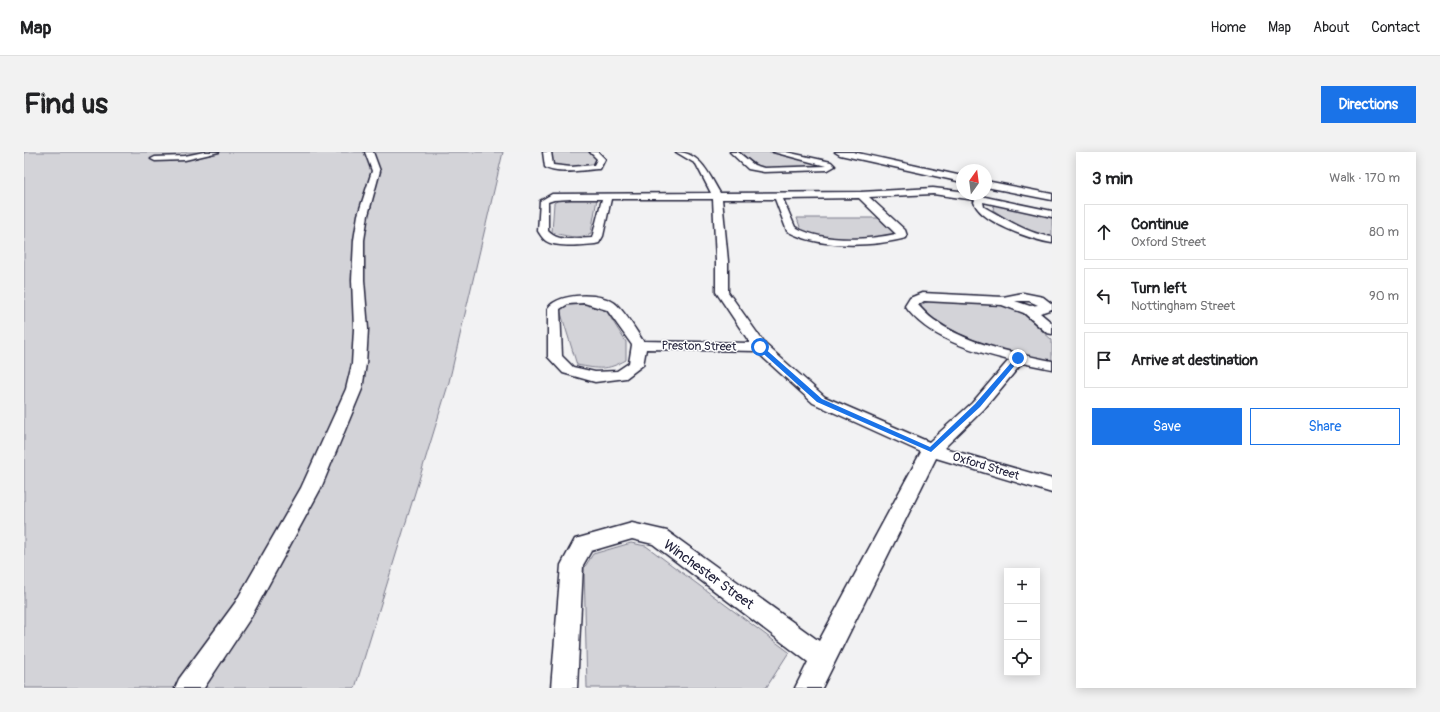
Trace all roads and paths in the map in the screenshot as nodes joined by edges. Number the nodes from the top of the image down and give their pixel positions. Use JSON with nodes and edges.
{"nodes":[{"id":1,"x":215,"y":152,"type":"edge"},
{"id":2,"x":369,"y":152,"type":"edge"},
{"id":3,"x":547,"y":152,"type":"edge"},
{"id":4,"x":594,"y":152,"type":"edge"},
{"id":5,"x":680,"y":152,"type":"edge"},
{"id":6,"x":734,"y":152,"type":"edge"},
{"id":7,"x":777,"y":152,"type":"edge"},
{"id":8,"x":840,"y":152,"type":"edge"},
{"id":9,"x":859,"y":152,"type":"edge"},
{"id":10,"x":155,"y":159,"type":"dead end"},
{"id":11,"x":956,"y":173,"type":"edge"},
{"id":12,"x":956,"y":178,"type":"edge"},
{"id":13,"x":992,"y":180,"type":"edge"},
{"id":14,"x":992,"y":185,"type":"edge"},
{"id":15,"x":1052,"y":192,"type":"edge"},
{"id":16,"x":861,"y":195,"type":"junction"},
{"id":17,"x":956,"y":195,"type":"edge"},
{"id":18,"x":717,"y":196,"type":"junction"},
{"id":19,"x":778,"y":196,"type":"junction"},
{"id":20,"x":607,"y":197,"type":"junction"},
{"id":21,"x":1052,"y":197,"type":"edge"},
{"id":22,"x":980,"y":200,"type":"edge"},
{"id":23,"x":986,"y":200,"type":"edge"},
{"id":24,"x":1052,"y":214,"type":"edge"},
{"id":25,"x":1052,"y":240,"type":"edge"},
{"id":26,"x":1004,"y":301,"type":"junction"},
{"id":27,"x":1029,"y":310,"type":"junction"},
{"id":28,"x":1052,"y":330,"type":"edge"},
{"id":29,"x":639,"y":345,"type":"junction"},
{"id":30,"x":760,"y":347,"type":"junction"},
{"id":31,"x":1018,"y":358,"type":"junction"},
{"id":32,"x":1052,"y":365,"type":"edge"},
{"id":33,"x":931,"y":450,"type":"junction"},
{"id":34,"x":1052,"y":486,"type":"edge"},
{"id":35,"x":823,"y":658,"type":"junction"},
{"id":36,"x":188,"y":688,"type":"edge"},
{"id":37,"x":564,"y":688,"type":"edge"},
{"id":38,"x":808,"y":688,"type":"edge"}],
"edges":[{"from":1,"to":10,"type":"street"},
{"from":2,"to":36,"type":"street"},
{"from":3,"to":4,"type":"street"},
{"from":5,"to":18,"type":"street"},
{"from":6,"to":7,"type":"street"},
{"from":8,"to":12,"type":"street"},
{"from":9,"to":11,"type":"street"},
{"from":13,"to":15,"type":"street"},
{"from":14,"to":21,"type":"street"},
{"from":16,"to":17,"type":"street"},
{"from":16,"to":19,"type":"street"},
{"from":16,"to":19,"type":"street"},
{"from":18,"to":19,"type":"street"},
{"from":18,"to":20,"type":"street"},
{"from":18,"to":30,"type":"street","name":"Oxford Street"},
{"from":20,"to":20,"type":"street"},
{"from":22,"to":25,"type":"street"},
{"from":23,"to":24,"type":"street"},
{"from":26,"to":27,"type":"street"},
{"from":26,"to":27,"type":"street"},
{"from":26,"to":31,"type":"street"},
{"from":27,"to":28,"type":"street"},
{"from":29,"to":29,"type":"street"},
{"from":29,"to":30,"type":"street","name":"Preston Street"},
{"from":30,"to":33,"type":"street","name":"Oxford Street"},
{"from":31,"to":32,"type":"street"},
{"from":31,"to":33,"type":"street"},
{"from":33,"to":34,"type":"street","name":"Oxford Street"},
{"from":33,"to":35,"type":"street"},
{"from":35,"to":37,"type":"street","name":"Winchester Street"},
{"from":35,"to":38,"type":"street"}]}
